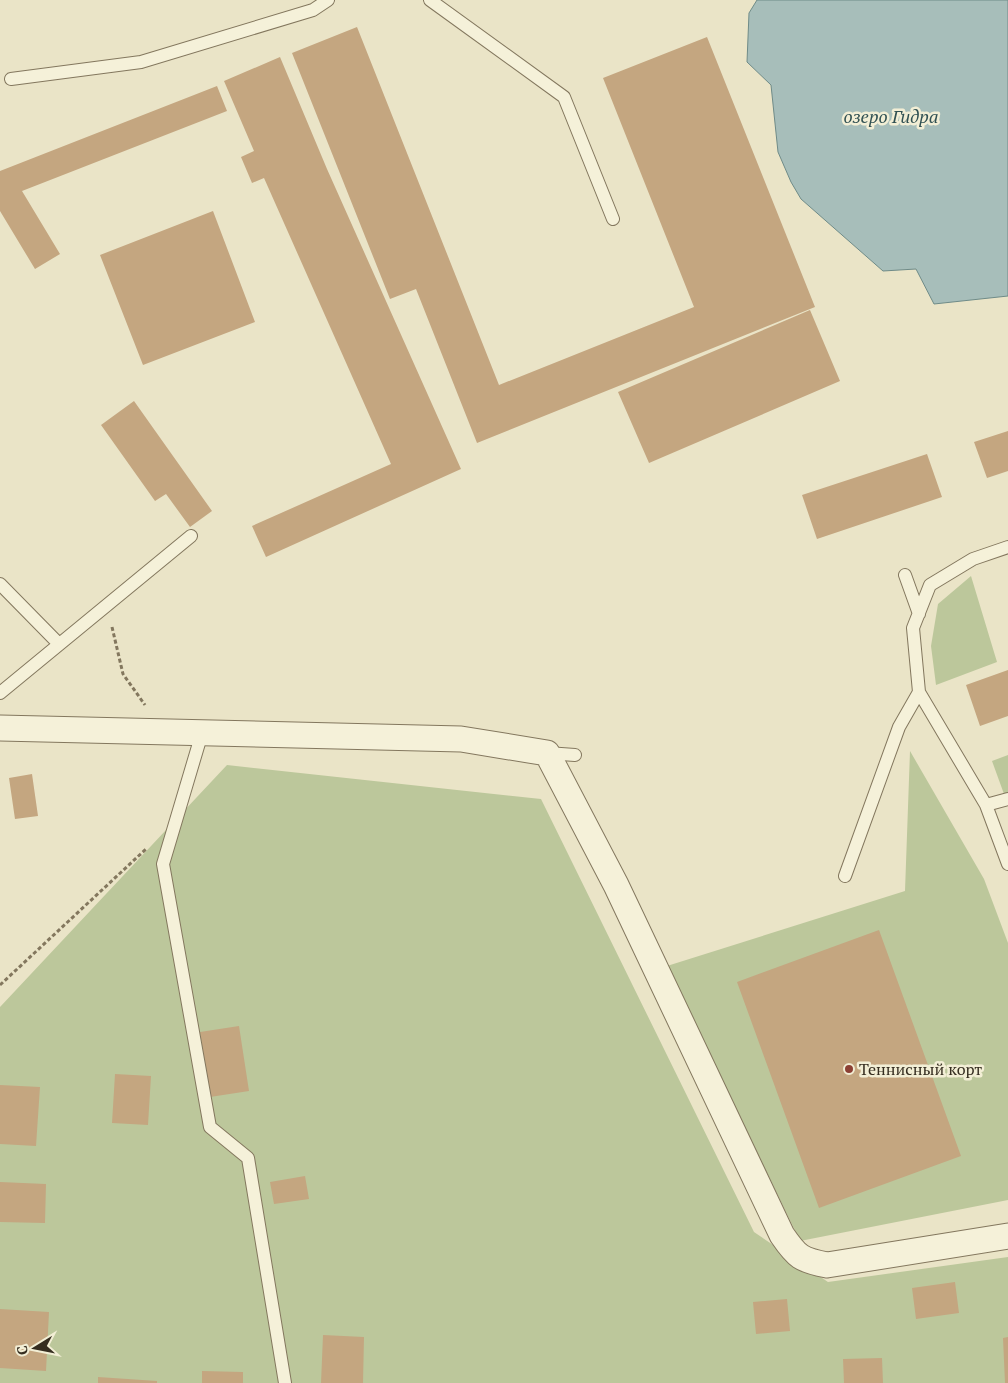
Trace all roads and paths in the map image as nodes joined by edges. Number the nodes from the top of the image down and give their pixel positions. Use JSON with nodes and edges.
{"nodes":[{"id":1,"x":328,"y":0,"type":"edge"},
{"id":2,"x":430,"y":0,"type":"edge"},
{"id":3,"x":11,"y":79,"type":"dead end"},
{"id":4,"x":613,"y":220,"type":"dead end"},
{"id":5,"x":191,"y":536,"type":"dead end"},
{"id":6,"x":1008,"y":547,"type":"edge"},
{"id":7,"x":905,"y":575,"type":"dead end"},
{"id":8,"x":0,"y":584,"type":"edge"},
{"id":9,"x":116,"y":598,"type":"junction"},
{"id":10,"x":919,"y":614,"type":"junction"},
{"id":11,"x":59,"y":644,"type":"junction"},
{"id":12,"x":919,"y":692,"type":"junction"},
{"id":13,"x":0,"y":693,"type":"edge"},
{"id":14,"x":150,"y":712,"type":"dead end"},
{"id":15,"x":0,"y":728,"type":"edge"},
{"id":16,"x":202,"y":733,"type":"junction"},
{"id":17,"x":547,"y":753,"type":"junction"},
{"id":18,"x":575,"y":755,"type":"dead end"},
{"id":19,"x":1008,"y":799,"type":"edge"},
{"id":20,"x":986,"y":805,"type":"junction"},
{"id":21,"x":148,"y":841,"type":"dead end"},
{"id":22,"x":1008,"y":864,"type":"edge"},
{"id":23,"x":845,"y":876,"type":"dead end"},
{"id":24,"x":0,"y":984,"type":"edge"},
{"id":25,"x":1008,"y":1236,"type":"edge"},
{"id":26,"x":285,"y":1383,"type":"edge"}],
"edges":[{"from":1,"to":3,"type":"lane"},
{"from":2,"to":4,"type":"lane"},
{"from":5,"to":9,"type":"lane"},
{"from":6,"to":10,"type":"lane"},
{"from":7,"to":10,"type":"lane"},
{"from":8,"to":11,"type":"lane"},
{"from":9,"to":11,"type":"lane"},
{"from":9,"to":14,"type":"path"},
{"from":10,"to":12,"type":"lane"},
{"from":11,"to":13,"type":"lane"},
{"from":12,"to":20,"type":"lane"},
{"from":12,"to":23,"type":"lane"},
{"from":15,"to":16,"type":"street"},
{"from":16,"to":17,"type":"street"},
{"from":16,"to":26,"type":"lane"},
{"from":17,"to":18,"type":"lane"},
{"from":17,"to":25,"type":"street"},
{"from":19,"to":20,"type":"lane"},
{"from":20,"to":22,"type":"lane"},
{"from":21,"to":24,"type":"path"}]}
